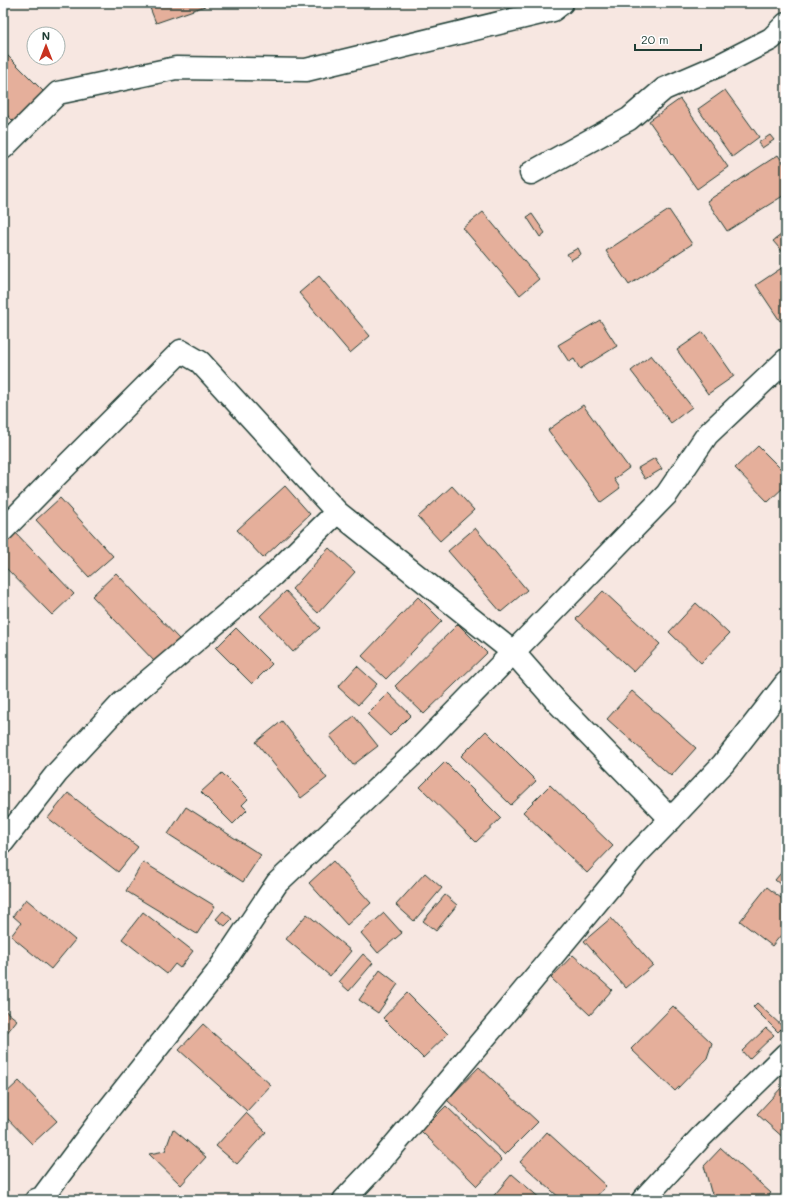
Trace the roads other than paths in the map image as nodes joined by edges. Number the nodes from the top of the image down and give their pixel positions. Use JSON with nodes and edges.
{"nodes":[{"id":1,"x":562,"y":3,"type":"edge"},
{"id":2,"x":786,"y":24,"type":"edge"},
{"id":3,"x":3,"y":148,"type":"edge"},
{"id":4,"x":531,"y":173,"type":"dead end"},
{"id":5,"x":786,"y":360,"type":"edge"},
{"id":6,"x":337,"y":512,"type":"junction"},
{"id":7,"x":3,"y":530,"type":"edge"},
{"id":8,"x":513,"y":652,"type":"junction"},
{"id":9,"x":786,"y":682,"type":"edge"},
{"id":10,"x":671,"y":819,"type":"junction"},
{"id":11,"x":3,"y":842,"type":"edge"},
{"id":12,"x":786,"y":1054,"type":"edge"},
{"id":13,"x":36,"y":1200,"type":"edge"},
{"id":14,"x":344,"y":1200,"type":"edge"},
{"id":15,"x":643,"y":1200,"type":"edge"}],
"edges":[{"from":1,"to":3,"type":"street"},
{"from":2,"to":4,"type":"street"},
{"from":5,"to":8,"type":"street"},
{"from":6,"to":7,"type":"street"},
{"from":6,"to":8,"type":"street"},
{"from":6,"to":11,"type":"street"},
{"from":8,"to":10,"type":"street"},
{"from":8,"to":13,"type":"street"},
{"from":9,"to":10,"type":"street"},
{"from":10,"to":14,"type":"street"},
{"from":12,"to":15,"type":"street"}]}
